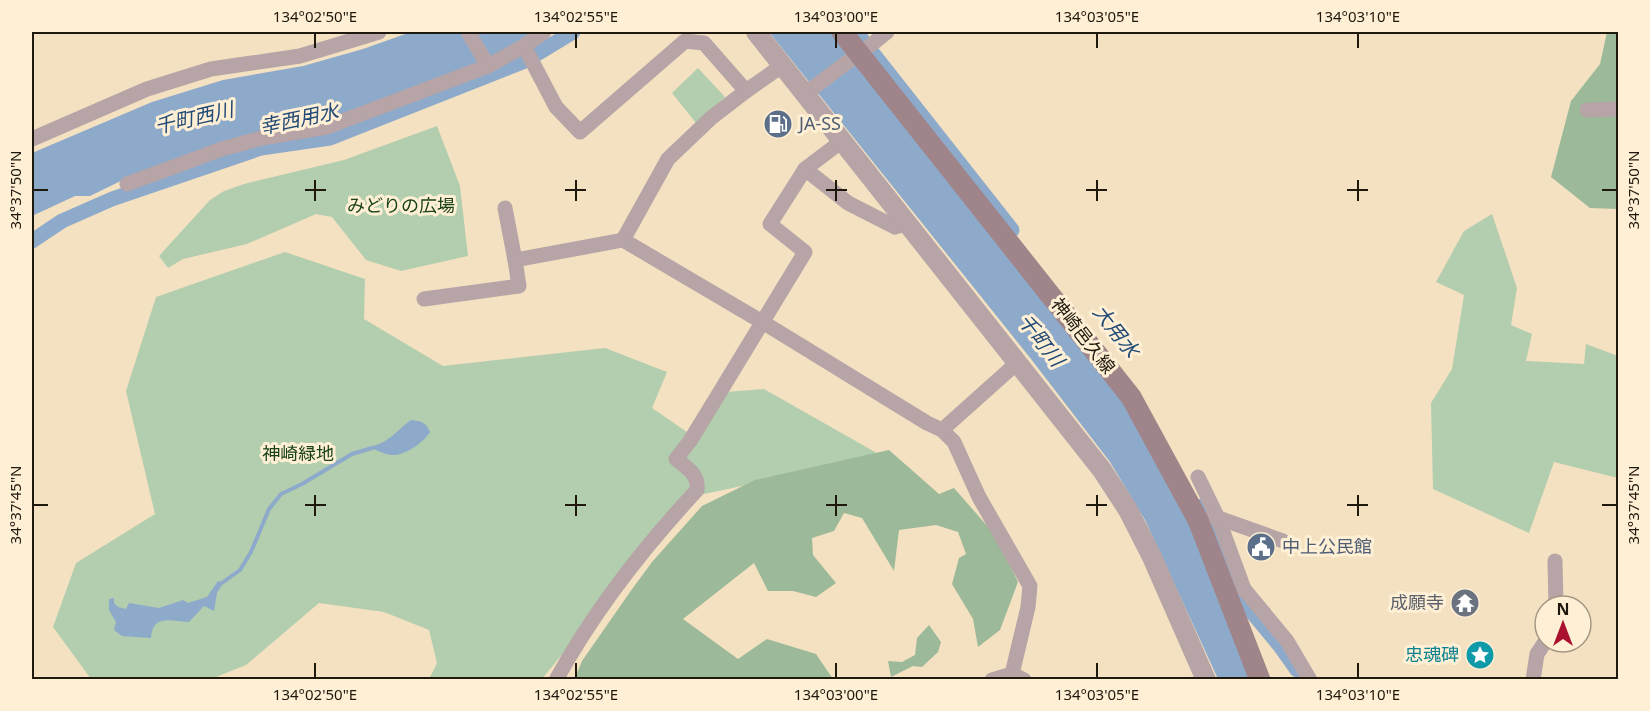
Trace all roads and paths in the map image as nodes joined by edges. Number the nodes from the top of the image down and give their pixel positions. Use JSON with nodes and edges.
{"nodes":[{"id":1,"x":380,"y":32,"type":"edge"},
{"id":2,"x":468,"y":32,"type":"edge"},
{"id":3,"x":544,"y":32,"type":"edge"},
{"id":4,"x":756,"y":32,"type":"edge"},
{"id":5,"x":842,"y":32,"type":"edge"},
{"id":6,"x":887,"y":32,"type":"edge"},
{"id":7,"x":863,"y":51,"type":"junction"},
{"id":8,"x":528,"y":54,"type":"junction"},
{"id":9,"x":487,"y":64,"type":"junction"},
{"id":10,"x":783,"y":65,"type":"junction"},
{"id":11,"x":746,"y":91,"type":"junction"},
{"id":12,"x":808,"y":92,"type":"junction"},
{"id":13,"x":1618,"y":109,"type":"edge"},
{"id":14,"x":1587,"y":110,"type":"dead end"},
{"id":15,"x":32,"y":139,"type":"edge"},
{"id":16,"x":842,"y":141,"type":"junction"},
{"id":17,"x":805,"y":170,"type":"junction"},
{"id":18,"x":127,"y":184,"type":"dead end"},
{"id":19,"x":505,"y":208,"type":"dead end"},
{"id":20,"x":908,"y":223,"type":"junction"},
{"id":21,"x":623,"y":240,"type":"junction"},
{"id":22,"x":515,"y":260,"type":"junction"},
{"id":23,"x":424,"y":299,"type":"dead end"},
{"id":24,"x":764,"y":323,"type":"junction"},
{"id":25,"x":1018,"y":362,"type":"junction"},
{"id":26,"x":942,"y":430,"type":"junction"},
{"id":27,"x":1198,"y":477,"type":"dead end"},
{"id":28,"x":1209,"y":518,"type":"junction"},
{"id":29,"x":1283,"y":542,"type":"dead end"},
{"id":30,"x":1555,"y":561,"type":"dead end"},
{"id":31,"x":1556,"y":594,"type":"edge"},
{"id":32,"x":1537,"y":654,"type":"edge"},
{"id":33,"x":1018,"y":677,"type":"edge"},
{"id":34,"x":556,"y":680,"type":"edge"},
{"id":35,"x":992,"y":680,"type":"edge"},
{"id":36,"x":1206,"y":680,"type":"edge"},
{"id":37,"x":1260,"y":680,"type":"edge"},
{"id":38,"x":1310,"y":680,"type":"edge"},
{"id":39,"x":1533,"y":680,"type":"edge"}],
"edges":[{"from":1,"to":15,"type":"street"},
{"from":2,"to":9,"type":"street"},
{"from":3,"to":8,"type":"street"},
{"from":4,"to":10,"type":"street"},
{"from":5,"to":7,"type":"main road","name":"神崎邑久線"},
{"from":6,"to":7,"type":"street"},
{"from":7,"to":12,"type":"street"},
{"from":7,"to":28,"type":"main road","name":"神崎邑久線"},
{"from":8,"to":9,"type":"street"},
{"from":8,"to":11,"type":"street"},
{"from":9,"to":18,"type":"street"},
{"from":10,"to":11,"type":"street"},
{"from":10,"to":12,"type":"street"},
{"from":11,"to":21,"type":"street"},
{"from":12,"to":16,"type":"street"},
{"from":13,"to":14,"type":"street"},
{"from":16,"to":17,"type":"street"},
{"from":16,"to":20,"type":"street"},
{"from":17,"to":20,"type":"street"},
{"from":17,"to":24,"type":"street"},
{"from":19,"to":22,"type":"street"},
{"from":20,"to":25,"type":"street"},
{"from":21,"to":22,"type":"street"},
{"from":21,"to":24,"type":"street"},
{"from":22,"to":23,"type":"street"},
{"from":24,"to":26,"type":"street"},
{"from":24,"to":34,"type":"street"},
{"from":25,"to":26,"type":"street"},
{"from":25,"to":36,"type":"street"},
{"from":26,"to":33,"type":"street"},
{"from":27,"to":28,"type":"street"},
{"from":28,"to":29,"type":"street"},
{"from":28,"to":37,"type":"main road","name":"神崎邑久線"},
{"from":28,"to":38,"type":"street"},
{"from":30,"to":31,"type":"street"},
{"from":32,"to":39,"type":"street"},
{"from":33,"to":35,"type":"street"}]}
